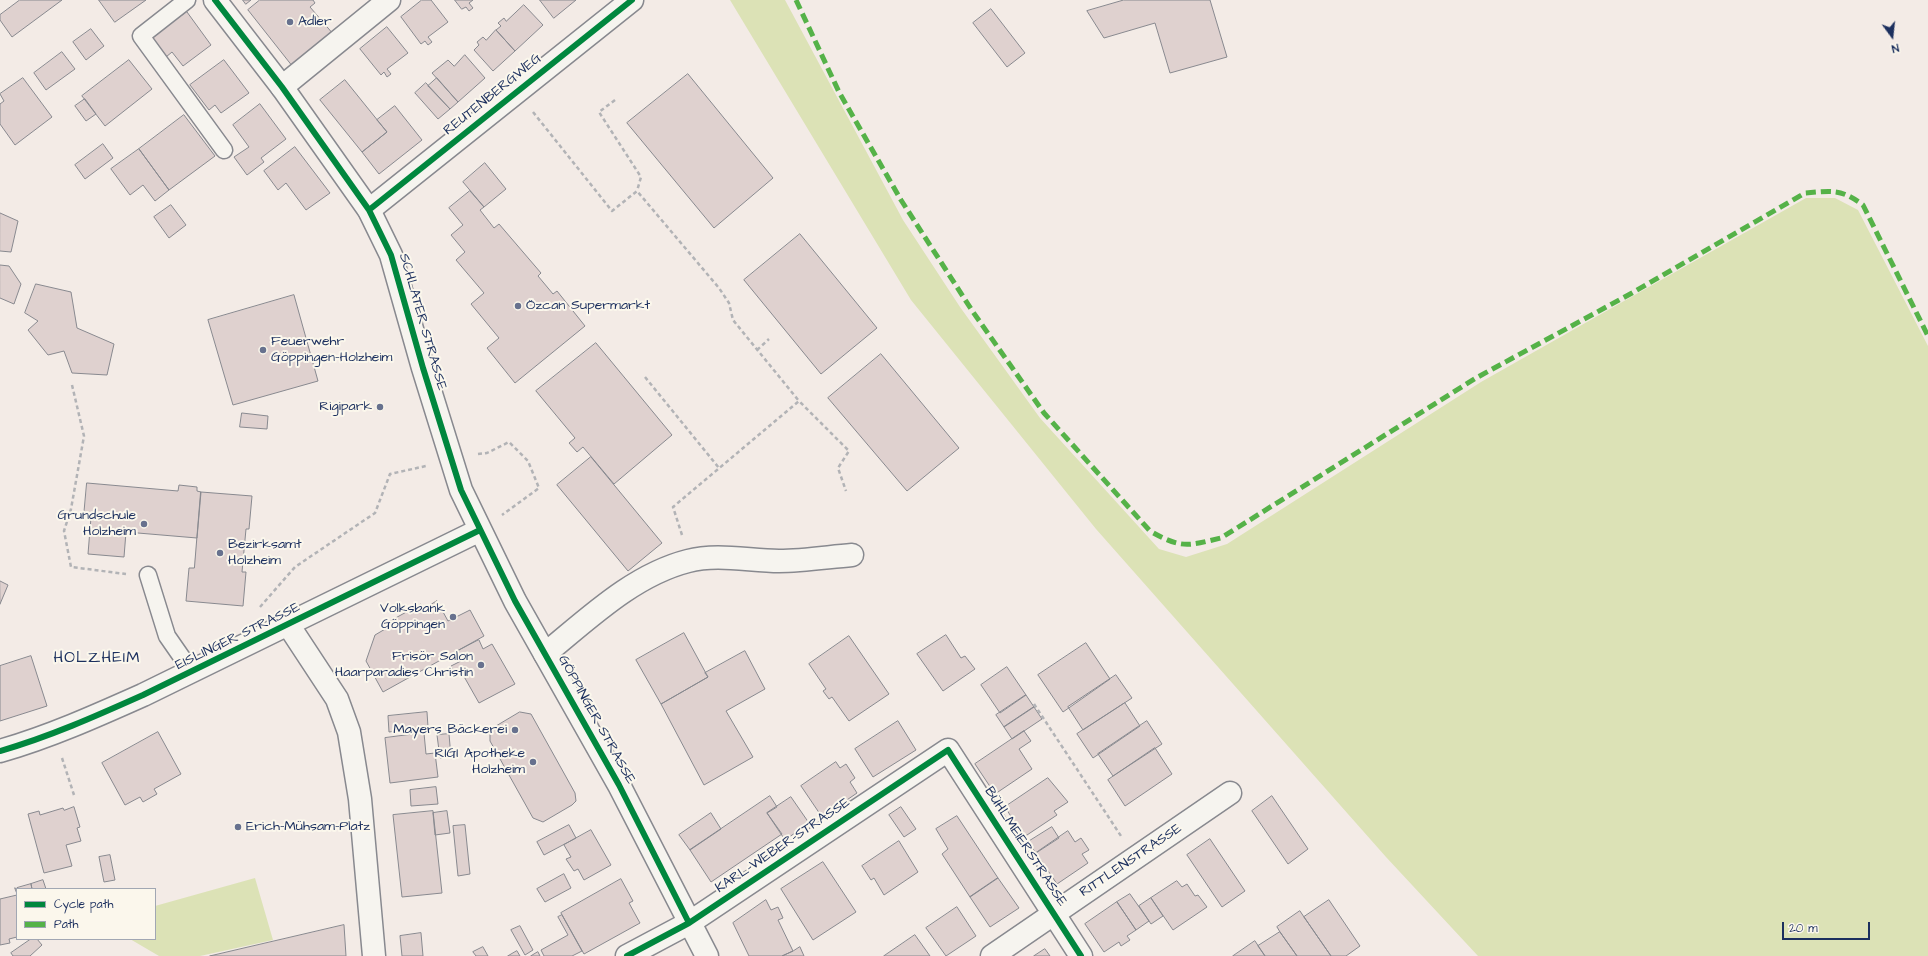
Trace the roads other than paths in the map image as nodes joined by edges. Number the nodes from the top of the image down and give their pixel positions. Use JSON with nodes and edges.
{"nodes":[{"id":1,"x":187,"y":0,"type":"edge"},
{"id":2,"x":215,"y":0,"type":"edge"},
{"id":3,"x":389,"y":0,"type":"edge"},
{"id":4,"x":632,"y":0,"type":"edge"},
{"id":5,"x":282,"y":86,"type":"junction"},
{"id":6,"x":224,"y":150,"type":"dead end"},
{"id":7,"x":369,"y":210,"type":"junction"},
{"id":8,"x":480,"y":530,"type":"junction"},
{"id":9,"x":852,"y":555,"type":"dead end"},
{"id":10,"x":148,"y":575,"type":"road end"},
{"id":11,"x":289,"y":626,"type":"junction"},
{"id":12,"x":545,"y":654,"type":"junction"},
{"id":13,"x":192,"y":672,"type":"junction"},
{"id":14,"x":948,"y":750,"type":"joint"},
{"id":15,"x":0,"y":751,"type":"edge"},
{"id":16,"x":1230,"y":793,"type":"dead end"},
{"id":17,"x":1054,"y":914,"type":"junction"},
{"id":18,"x":689,"y":923,"type":"junction"},
{"id":19,"x":374,"y":956,"type":"edge"},
{"id":20,"x":627,"y":956,"type":"edge"},
{"id":21,"x":707,"y":956,"type":"edge"},
{"id":22,"x":992,"y":956,"type":"edge"},
{"id":23,"x":1081,"y":956,"type":"edge"}],
"edges":[{"from":1,"to":6,"type":"lane"},
{"from":2,"to":5,"type":"street","name":"SCHLATER STRASSE"},
{"from":3,"to":5,"type":"street"},
{"from":4,"to":7,"type":"street","name":"REUTENBERGWEG"},
{"from":5,"to":7,"type":"street","name":"SCHLATER STRASSE"},
{"from":7,"to":8,"type":"street","name":"SCHLATER STRASSE"},
{"from":8,"to":11,"type":"street","name":"EISLINGER STRASSE"},
{"from":8,"to":12,"type":"street","name":"GÖPPINGER STRASSE"},
{"from":9,"to":12,"type":"street","name":"GÖPPINGER STRASSE"},
{"from":10,"to":13,"type":"lane"},
{"from":11,"to":13,"type":"street","name":"EISLINGER STRASSE"},
{"from":11,"to":19,"type":"street"},
{"from":12,"to":18,"type":"street","name":"GÖPPINGER STRASSE"},
{"from":13,"to":15,"type":"street","name":"EISLINGER STRASSE"},
{"from":14,"to":17,"type":"street","name":"BÜHLMEIERSTRASSE"},
{"from":14,"to":18,"type":"street","name":"KARL-WEBER-STRASSE"},
{"from":16,"to":17,"type":"street","name":"RITTLENSTRASSE"},
{"from":17,"to":22,"type":"street","name":"RITTLENSTRASSE"},
{"from":17,"to":23,"type":"street","name":"BÜHLMEIERSTRASSE"},
{"from":18,"to":20,"type":"street","name":"KARL-WEBER-STRASSE"},
{"from":18,"to":21,"type":"street","name":"GÖPPINGER STRASSE"}]}
